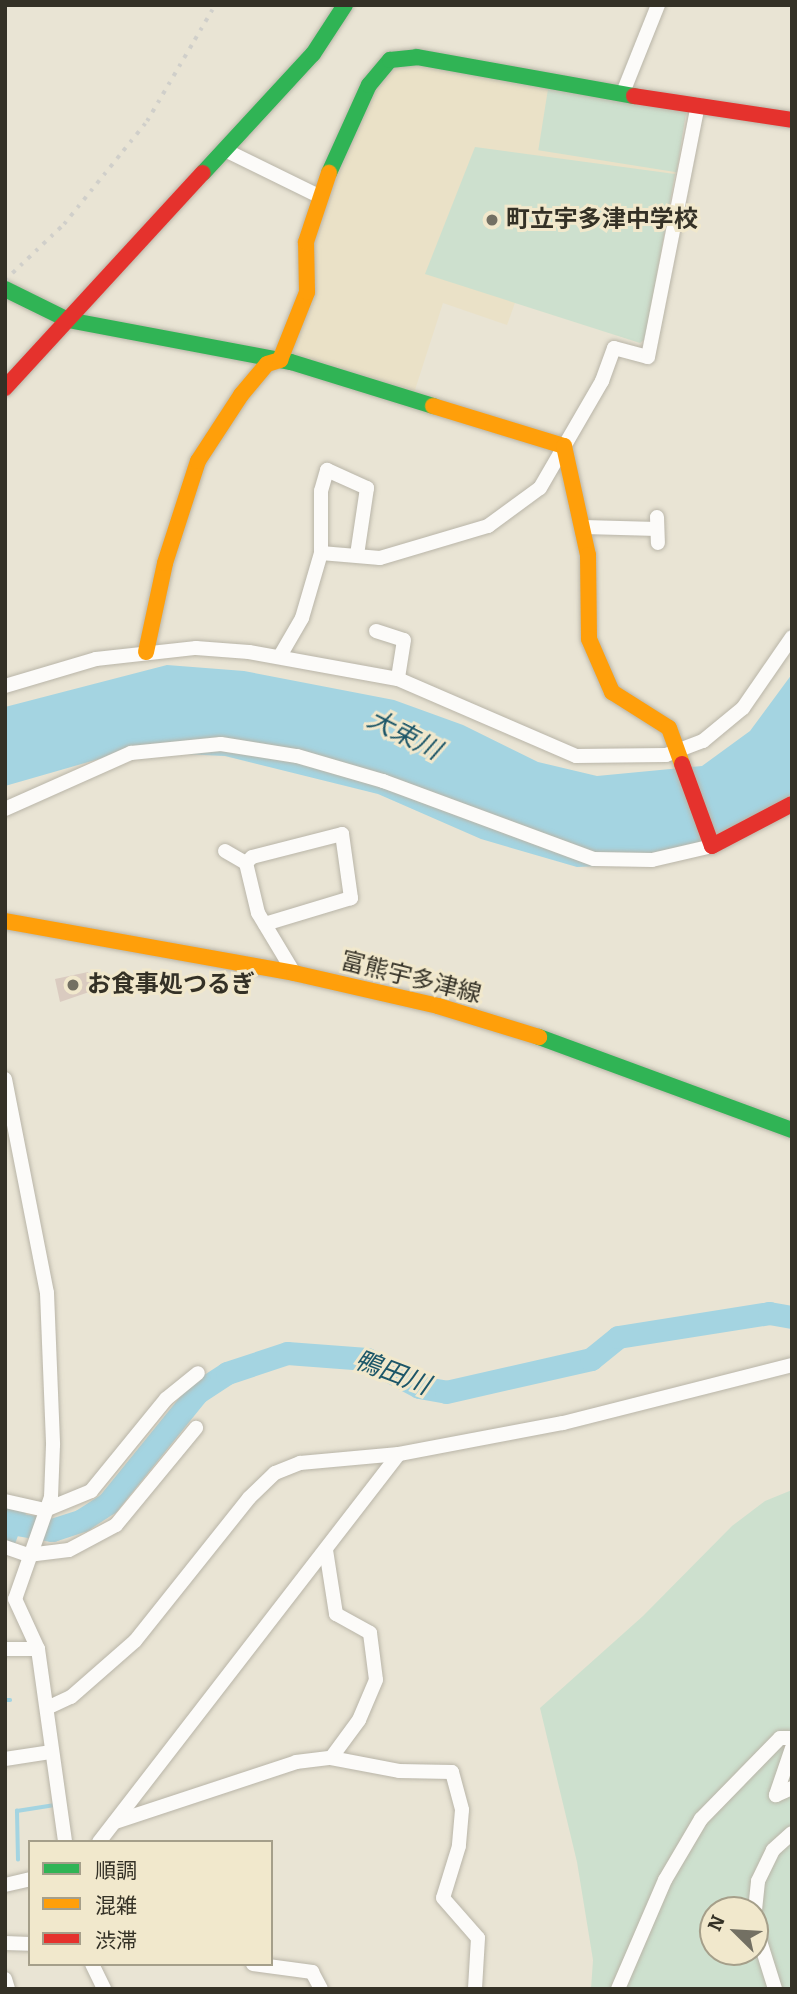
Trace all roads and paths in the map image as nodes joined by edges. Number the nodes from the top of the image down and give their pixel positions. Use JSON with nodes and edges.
{"nodes":[{"id":1,"x":345,"y":5,"type":"edge"},
{"id":2,"x":658,"y":5,"type":"edge"},
{"id":3,"x":624,"y":90,"type":"junction"},
{"id":4,"x":698,"y":105,"type":"junction"},
{"id":5,"x":792,"y":120,"type":"edge"},
{"id":6,"x":225,"y":150,"type":"junction"},
{"id":7,"x":319,"y":196,"type":"junction"},
{"id":8,"x":5,"y":289,"type":"edge"},
{"id":9,"x":68,"y":320,"type":"junction"},
{"id":10,"x":280,"y":360,"type":"junction"},
{"id":11,"x":5,"y":388,"type":"edge"},
{"id":12,"x":565,"y":446,"type":"junction"},
{"id":13,"x":584,"y":527,"type":"junction"},
{"id":14,"x":657,"y":530,"type":"dead end"},
{"id":15,"x":321,"y":552,"type":"junction"},
{"id":16,"x":357,"y":555,"type":"junction"},
{"id":17,"x":376,"y":632,"type":"dead end"},
{"id":18,"x":792,"y":636,"type":"edge"},
{"id":19,"x":146,"y":652,"type":"junction"},
{"id":20,"x":280,"y":656,"type":"junction"},
{"id":21,"x":398,"y":679,"type":"junction"},
{"id":22,"x":5,"y":686,"type":"edge"},
{"id":23,"x":680,"y":758,"type":"junction"},
{"id":24,"x":789,"y":805,"type":"edge"},
{"id":25,"x":5,"y":809,"type":"edge"},
{"id":26,"x":711,"y":845,"type":"junction"},
{"id":27,"x":225,"y":851,"type":"dead end"},
{"id":28,"x":246,"y":863,"type":"junction"},
{"id":29,"x":5,"y":921,"type":"edge"},
{"id":30,"x":265,"y":924,"type":"junction"},
{"id":31,"x":294,"y":973,"type":"junction"},
{"id":32,"x":6,"y":1086,"type":"edge"},
{"id":33,"x":792,"y":1130,"type":"edge"},
{"id":34,"x":792,"y":1365,"type":"edge"},
{"id":35,"x":198,"y":1373,"type":"dead end"},
{"id":36,"x":196,"y":1428,"type":"dead end"},
{"id":37,"x":399,"y":1454,"type":"junction"},
{"id":38,"x":5,"y":1501,"type":"edge"},
{"id":39,"x":45,"y":1510,"type":"junction"},
{"id":40,"x":5,"y":1547,"type":"edge"},
{"id":41,"x":326,"y":1550,"type":"junction"},
{"id":42,"x":28,"y":1555,"type":"junction"},
{"id":43,"x":38,"y":1648,"type":"junction"},
{"id":44,"x":5,"y":1649,"type":"edge"},
{"id":45,"x":47,"y":1708,"type":"junction"},
{"id":46,"x":792,"y":1738,"type":"edge"},
{"id":47,"x":792,"y":1748,"type":"edge"},
{"id":48,"x":51,"y":1752,"type":"junction"},
{"id":49,"x":331,"y":1758,"type":"junction"},
{"id":50,"x":5,"y":1759,"type":"edge"},
{"id":51,"x":792,"y":1788,"type":"edge"},
{"id":52,"x":792,"y":1819,"type":"edge"},
{"id":53,"x":115,"y":1822,"type":"junction"},
{"id":54,"x":792,"y":1833,"type":"edge"},
{"id":55,"x":65,"y":1840,"type":"edge"},
{"id":56,"x":101,"y":1840,"type":"edge"},
{"id":57,"x":773,"y":1850,"type":"junction"},
{"id":58,"x":28,"y":1879,"type":"edge"},
{"id":59,"x":5,"y":1885,"type":"edge"},
{"id":60,"x":756,"y":1896,"type":"edge"},
{"id":61,"x":5,"y":1943,"type":"edge"},
{"id":62,"x":28,"y":1944,"type":"edge"},
{"id":63,"x":93,"y":1966,"type":"edge"},
{"id":64,"x":268,"y":1966,"type":"edge"},
{"id":65,"x":768,"y":1966,"type":"edge"},
{"id":66,"x":5,"y":1979,"type":"edge"},
{"id":67,"x":8,"y":1989,"type":"edge"},
{"id":68,"x":104,"y":1989,"type":"edge"},
{"id":69,"x":321,"y":1989,"type":"edge"},
{"id":70,"x":475,"y":1989,"type":"edge"},
{"id":71,"x":618,"y":1989,"type":"edge"},
{"id":72,"x":775,"y":1989,"type":"edge"}],
"edges":[{"from":1,"to":6,"type":"street"},
{"from":2,"to":3,"type":"street"},
{"from":3,"to":4,"type":"street"},
{"from":3,"to":7,"type":"street"},
{"from":4,"to":5,"type":"street"},
{"from":4,"to":12,"type":"street"},
{"from":6,"to":7,"type":"street"},
{"from":6,"to":9,"type":"street"},
{"from":7,"to":10,"type":"street"},
{"from":8,"to":9,"type":"street"},
{"from":9,"to":10,"type":"street"},
{"from":9,"to":11,"type":"street"},
{"from":10,"to":12,"type":"street"},
{"from":10,"to":19,"type":"street"},
{"from":12,"to":13,"type":"street"},
{"from":12,"to":16,"type":"street"},
{"from":13,"to":14,"type":"street"},
{"from":13,"to":23,"type":"street"},
{"from":15,"to":16,"type":"street"},
{"from":15,"to":16,"type":"street"},
{"from":15,"to":20,"type":"street"},
{"from":17,"to":21,"type":"street"},
{"from":18,"to":23,"type":"street"},
{"from":19,"to":20,"type":"street"},
{"from":19,"to":22,"type":"street"},
{"from":20,"to":21,"type":"street"},
{"from":21,"to":23,"type":"street"},
{"from":23,"to":26,"type":"street"},
{"from":24,"to":26,"type":"street"},
{"from":25,"to":26,"type":"street"},
{"from":27,"to":28,"type":"street"},
{"from":28,"to":30,"type":"street"},
{"from":28,"to":30,"type":"street"},
{"from":29,"to":31,"type":"street","name":"富熊宇多津線"},
{"from":30,"to":31,"type":"street"},
{"from":31,"to":33,"type":"street","name":"富熊宇多津線"},
{"from":32,"to":39,"type":"street"},
{"from":34,"to":37,"type":"street"},
{"from":35,"to":39,"type":"street"},
{"from":36,"to":42,"type":"street"},
{"from":37,"to":41,"type":"street"},
{"from":37,"to":45,"type":"street"},
{"from":38,"to":39,"type":"street"},
{"from":39,"to":42,"type":"street"},
{"from":40,"to":42,"type":"street"},
{"from":41,"to":49,"type":"street"},
{"from":41,"to":53,"type":"street"},
{"from":42,"to":43,"type":"street"},
{"from":43,"to":44,"type":"street"},
{"from":43,"to":45,"type":"street"},
{"from":45,"to":48,"type":"street"},
{"from":46,"to":71,"type":"street"},
{"from":47,"to":51,"type":"street"},
{"from":48,"to":50,"type":"street"},
{"from":48,"to":55,"type":"street"},
{"from":49,"to":53,"type":"street"},
{"from":49,"to":70,"type":"street"},
{"from":52,"to":57,"type":"street"},
{"from":53,"to":56,"type":"street"},
{"from":54,"to":57,"type":"street"},
{"from":57,"to":60,"type":"street"},
{"from":58,"to":59,"type":"street"},
{"from":61,"to":62,"type":"street"},
{"from":63,"to":68,"type":"street"},
{"from":64,"to":69,"type":"street"},
{"from":65,"to":72,"type":"street"},
{"from":66,"to":67,"type":"street"}]}
